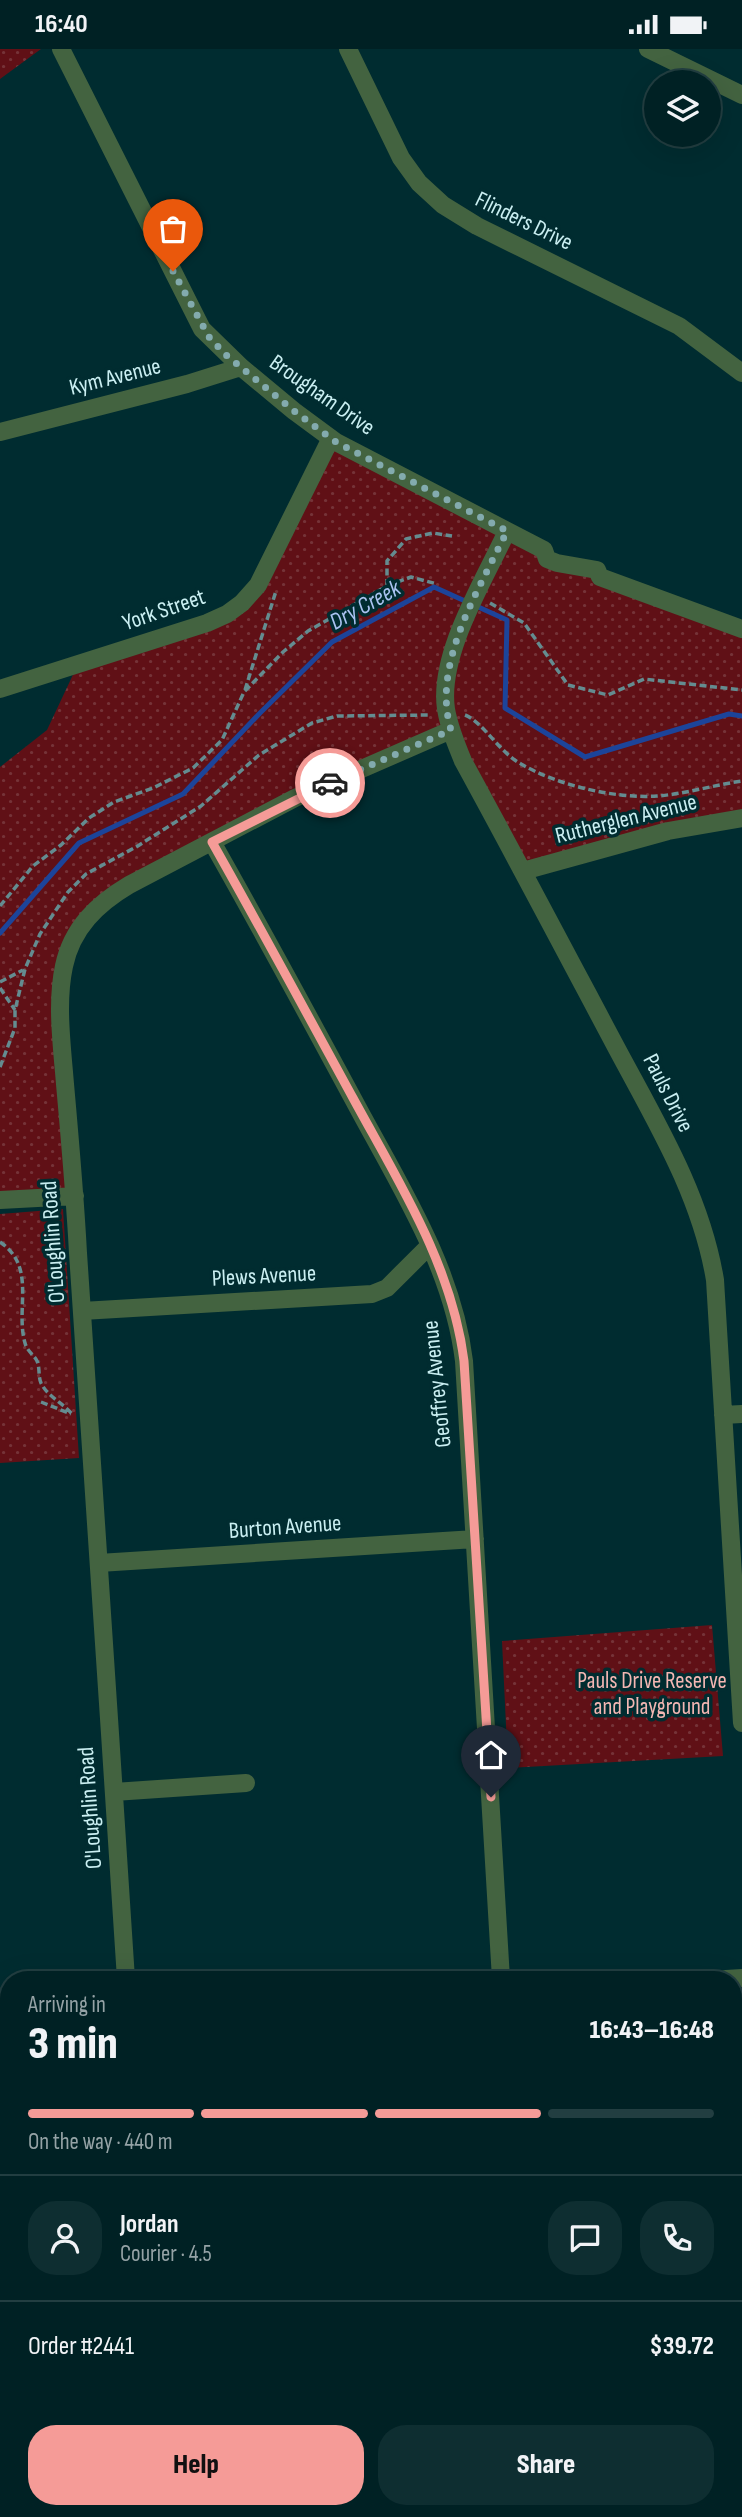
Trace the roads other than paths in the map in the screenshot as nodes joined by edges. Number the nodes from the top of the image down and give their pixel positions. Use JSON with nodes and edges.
{"nodes":[{"id":1,"x":61,"y":49,"type":"edge"},
{"id":2,"x":348,"y":49,"type":"edge"},
{"id":3,"x":648,"y":49,"type":"edge"},
{"id":4,"x":742,"y":95,"type":"edge"},
{"id":5,"x":240,"y":367,"type":"junction"},
{"id":6,"x":742,"y":373,"type":"edge"},
{"id":7,"x":0,"y":432,"type":"edge"},
{"id":8,"x":331,"y":438,"type":"junction"},
{"id":9,"x":507,"y":531,"type":"junction"},
{"id":10,"x":742,"y":629,"type":"edge"},
{"id":11,"x":0,"y":688,"type":"edge"},
{"id":12,"x":449,"y":722,"type":"junction"},
{"id":13,"x":742,"y":818,"type":"edge"},
{"id":14,"x":212,"y":842,"type":"junction"},
{"id":15,"x":523,"y":871,"type":"junction"},
{"id":16,"x":75,"y":1196,"type":"junction"},
{"id":17,"x":0,"y":1200,"type":"edge"},
{"id":18,"x":430,"y":1245,"type":"junction"},
{"id":19,"x":82,"y":1311,"type":"junction"},
{"id":20,"x":742,"y":1414,"type":"edge"},
{"id":21,"x":723,"y":1415,"type":"junction"},
{"id":22,"x":475,"y":1539,"type":"junction"},
{"id":23,"x":99,"y":1563,"type":"junction"},
{"id":24,"x":742,"y":1724,"type":"edge"},
{"id":25,"x":246,"y":1783,"type":"dead end"},
{"id":26,"x":114,"y":1792,"type":"junction"},
{"id":27,"x":125,"y":1971,"type":"edge"},
{"id":28,"x":501,"y":1971,"type":"edge"}],
"edges":[{"from":1,"to":5,"type":"street","name":"Brougham Drive"},
{"from":2,"to":6,"type":"street","name":"Flinders Drive"},
{"from":3,"to":4,"type":"street"},
{"from":5,"to":7,"type":"street","name":"Kym Avenue"},
{"from":5,"to":8,"type":"street","name":"Brougham Drive"},
{"from":8,"to":9,"type":"street","name":"Brougham Drive"},
{"from":8,"to":11,"type":"street","name":"York Street"},
{"from":9,"to":10,"type":"street","name":"Brougham Drive"},
{"from":9,"to":12,"type":"street","name":"Pauls Drive"},
{"from":12,"to":14,"type":"street","name":"O'Loughlin Road"},
{"from":12,"to":15,"type":"street","name":"Pauls Drive"},
{"from":13,"to":15,"type":"street","name":"Rutherglen Avenue"},
{"from":14,"to":16,"type":"street","name":"O'Loughlin Road"},
{"from":14,"to":18,"type":"street","name":"Geoffrey Avenue"},
{"from":15,"to":21,"type":"street","name":"Pauls Drive"},
{"from":16,"to":17,"type":"street"},
{"from":16,"to":19,"type":"street","name":"O'Loughlin Road"},
{"from":18,"to":19,"type":"street","name":"Plews Avenue"},
{"from":18,"to":22,"type":"street","name":"Geoffrey Avenue"},
{"from":19,"to":23,"type":"street","name":"O'Loughlin Road"},
{"from":20,"to":21,"type":"street"},
{"from":21,"to":24,"type":"street","name":"Pauls Drive"},
{"from":22,"to":23,"type":"street","name":"Burton Avenue"},
{"from":22,"to":28,"type":"street","name":"Geoffrey Avenue"},
{"from":23,"to":26,"type":"street","name":"O'Loughlin Road"},
{"from":25,"to":26,"type":"street"},
{"from":26,"to":27,"type":"street","name":"O'Loughlin Road"}]}
